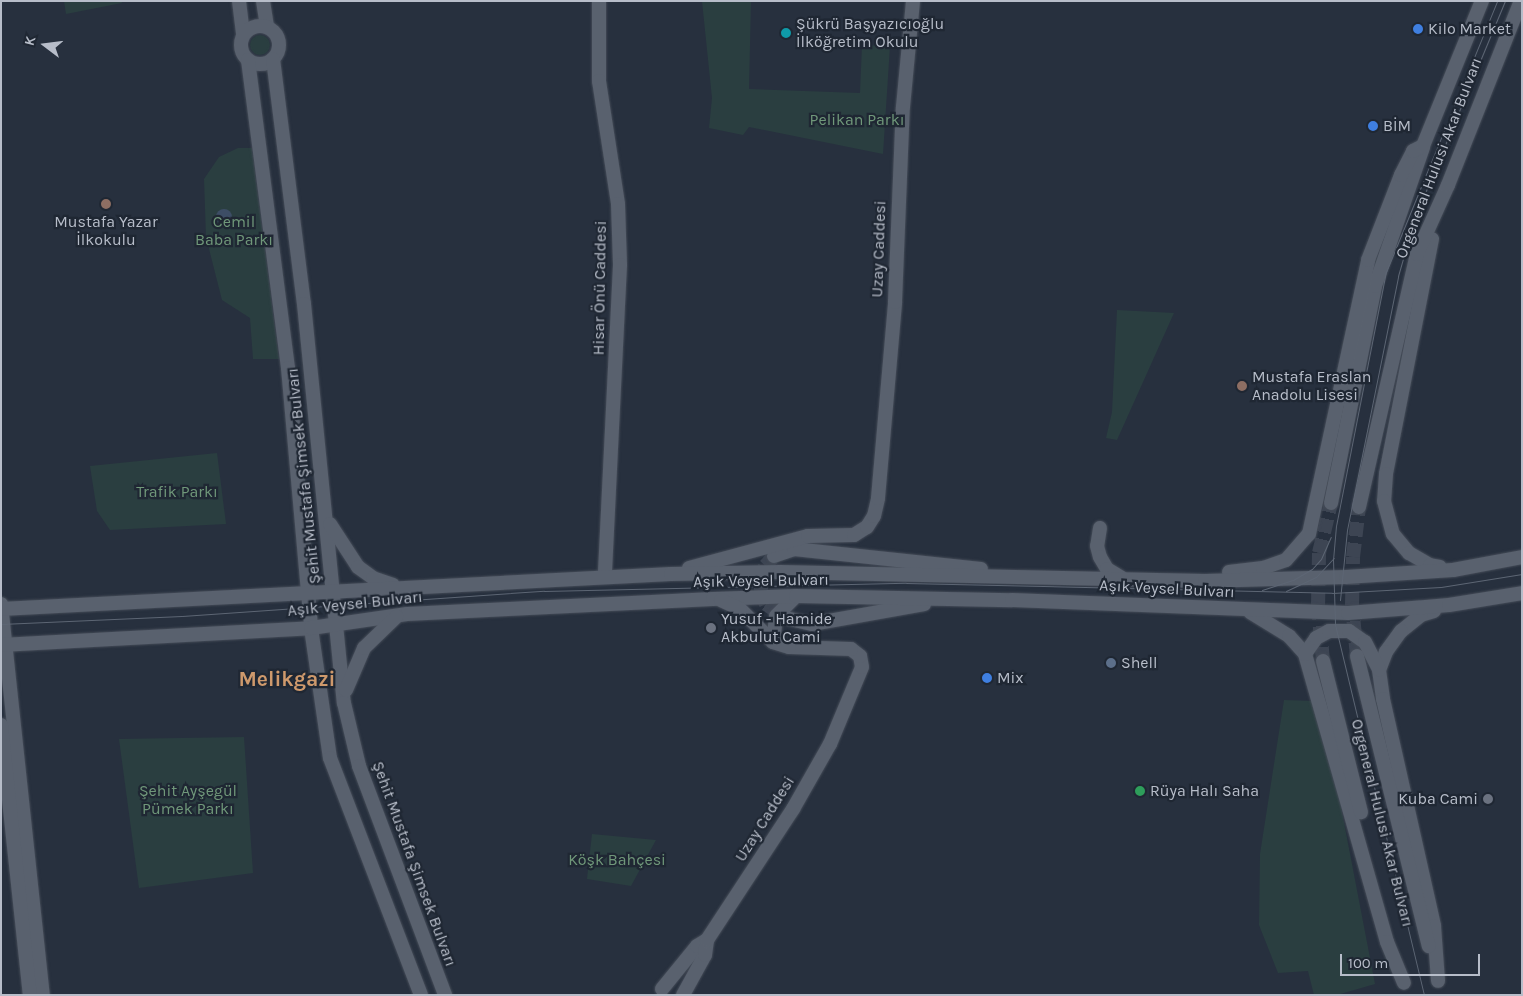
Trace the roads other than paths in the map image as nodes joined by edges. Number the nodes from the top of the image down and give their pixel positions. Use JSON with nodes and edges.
{"nodes":[{"id":1,"x":239,"y":1,"type":"edge"},
{"id":2,"x":262,"y":1,"type":"edge"},
{"id":3,"x":599,"y":1,"type":"edge"},
{"id":4,"x":913,"y":1,"type":"edge"},
{"id":5,"x":1482,"y":1,"type":"edge"},
{"id":6,"x":1520,"y":1,"type":"edge"},
{"id":7,"x":267,"y":27,"type":"junction"},
{"id":8,"x":243,"y":35,"type":"junction"},
{"id":9,"x":272,"y":59,"type":"junction"},
{"id":10,"x":248,"y":60,"type":"junction"},
{"id":11,"x":1424,"y":146,"type":"junction"},
{"id":12,"x":1448,"y":185,"type":"junction"},
{"id":13,"x":1332,"y":503,"type":"tunnel mouth"},
{"id":14,"x":1359,"y":507,"type":"tunnel mouth"},
{"id":15,"x":327,"y":518,"type":"junction"},
{"id":16,"x":1100,"y":528,"type":"dead end"},
{"id":17,"x":774,"y":556,"type":"tunnel mouth"},
{"id":18,"x":1522,"y":558,"type":"edge"},
{"id":19,"x":1453,"y":570,"type":"junction"},
{"id":20,"x":671,"y":574,"type":"junction"},
{"id":21,"x":605,"y":576,"type":"junction"},
{"id":22,"x":1051,"y":578,"type":"junction"},
{"id":23,"x":1125,"y":579,"type":"junction"},
{"id":24,"x":1205,"y":581,"type":"junction"},
{"id":25,"x":406,"y":586,"type":"junction"},
{"id":26,"x":1522,"y":593,"type":"edge"},
{"id":27,"x":334,"y":594,"type":"junction"},
{"id":28,"x":310,"y":595,"type":"junction"},
{"id":29,"x":796,"y":596,"type":"junction"},
{"id":30,"x":713,"y":599,"type":"junction"},
{"id":31,"x":954,"y":599,"type":"junction"},
{"id":32,"x":1449,"y":605,"type":"junction"},
{"id":33,"x":2,"y":607,"type":"edge"},
{"id":34,"x":1249,"y":611,"type":"junction"},
{"id":35,"x":399,"y":615,"type":"junction"},
{"id":36,"x":786,"y":618,"type":"tunnel mouth"},
{"id":37,"x":337,"y":624,"type":"junction"},
{"id":38,"x":311,"y":628,"type":"junction"},
{"id":39,"x":773,"y":642,"type":"junction"},
{"id":40,"x":3,"y":645,"type":"edge"},
{"id":41,"x":1306,"y":654,"type":"junction"},
{"id":42,"x":1357,"y":656,"type":"tunnel mouth"},
{"id":43,"x":1323,"y":661,"type":"tunnel mouth"},
{"id":44,"x":1379,"y":670,"type":"junction"},
{"id":45,"x":344,"y":703,"type":"junction"},
{"id":46,"x":1,"y":726,"type":"edge"},
{"id":47,"x":707,"y":940,"type":"junction"},
{"id":48,"x":1440,"y":988,"type":"edge"},
{"id":49,"x":1405,"y":989,"type":"edge"},
{"id":50,"x":660,"y":992,"type":"edge"},
{"id":51,"x":30,"y":995,"type":"edge"},
{"id":52,"x":43,"y":995,"type":"edge"},
{"id":53,"x":422,"y":995,"type":"edge"},
{"id":54,"x":445,"y":995,"type":"edge"},
{"id":55,"x":682,"y":995,"type":"edge"}],
"edges":[{"from":1,"to":8,"type":"main road"},
{"from":2,"to":7,"type":"main road"},
{"from":3,"to":21,"type":"main road","name":"Hisar Önü Caddesi"},
{"from":4,"to":20,"type":"main road","name":"Uzay Caddesi"},
{"from":5,"to":11,"type":"main road","name":"Orgeneral Hulusi Akar Bulvarı"},
{"from":6,"to":12,"type":"main road","name":"Orgeneral Hulusi Akar Bulvarı"},
{"from":7,"to":8,"type":"main road"},
{"from":7,"to":9,"type":"main road"},
{"from":8,"to":10,"type":"main road"},
{"from":9,"to":10,"type":"main road"},
{"from":9,"to":15,"type":"main road","name":"Şehit Mustafa Şimsek Bulvarı"},
{"from":10,"to":28,"type":"main road","name":"Şehit Mustafa Şimsek Bulvarı"},
{"from":11,"to":13,"type":"main road","name":"Orgeneral Hulusi Akar Bulvarı"},
{"from":11,"to":24,"type":"main road","name":"Orgeneral Hulusi Akar Bulvarı"},
{"from":12,"to":14,"type":"main road","name":"Orgeneral Hulusi Akar Bulvarı"},
{"from":12,"to":19,"type":"main road"},
{"from":15,"to":25,"type":"main road"},
{"from":15,"to":27,"type":"main road","name":"Şehit Mustafa Şimsek Bulvarı"},
{"from":16,"to":23,"type":"main road"},
{"from":17,"to":22,"type":"main road"},
{"from":18,"to":19,"type":"main road","name":"Aşık Veysel Bulvarı"},
{"from":19,"to":24,"type":"main road","name":"Aşık Veysel Bulvarı"},
{"from":20,"to":21,"type":"main road","name":"Aşık Veysel Bulvarı"},
{"from":20,"to":22,"type":"main road","name":"Aşık Veysel Bulvarı"},
{"from":21,"to":25,"type":"main road","name":"Aşık Veysel Bulvarı"},
{"from":22,"to":23,"type":"main road","name":"Aşık Veysel Bulvarı"},
{"from":23,"to":24,"type":"main road","name":"Aşık Veysel Bulvarı"},
{"from":25,"to":27,"type":"main road","name":"Aşık Veysel Bulvarı"},
{"from":26,"to":32,"type":"main road","name":"Aşık Veysel Bulvarı"},
{"from":27,"to":28,"type":"main road","name":"Aşık Veysel Bulvarı"},
{"from":27,"to":37,"type":"main road","name":"Şehit Mustafa Şimsek Bulvarı"},
{"from":28,"to":33,"type":"main road","name":"Aşık Veysel Bulvarı"},
{"from":28,"to":38,"type":"main road","name":"Şehit Mustafa Şimsek Bulvarı"},
{"from":29,"to":30,"type":"main road","name":"Aşık Veysel Bulvarı"},
{"from":29,"to":31,"type":"main road","name":"Aşık Veysel Bulvarı"},
{"from":29,"to":39,"type":"main road"},
{"from":30,"to":35,"type":"main road","name":"Aşık Veysel Bulvarı"},
{"from":30,"to":39,"type":"main road"},
{"from":31,"to":34,"type":"main road","name":"Aşık Veysel Bulvarı"},
{"from":31,"to":36,"type":"main road"},
{"from":32,"to":34,"type":"main road","name":"Aşık Veysel Bulvarı"},
{"from":32,"to":44,"type":"main road"},
{"from":33,"to":40,"type":"main road"},
{"from":34,"to":41,"type":"main road"},
{"from":35,"to":37,"type":"main road","name":"Aşık Veysel Bulvarı"},
{"from":35,"to":45,"type":"main road"},
{"from":37,"to":38,"type":"main road","name":"Aşık Veysel Bulvarı"},
{"from":37,"to":45,"type":"main road","name":"Şehit Mustafa Şimsek Bulvarı"},
{"from":38,"to":40,"type":"main road","name":"Aşık Veysel Bulvarı"},
{"from":38,"to":53,"type":"main road","name":"Şehit Mustafa Şimsek Bulvarı"},
{"from":39,"to":47,"type":"main road","name":"Uzay Caddesi"},
{"from":40,"to":52,"type":"main road"},
{"from":41,"to":44,"type":"main road"},
{"from":41,"to":49,"type":"main road"},
{"from":42,"to":48,"type":"main road","name":"Orgeneral Hulusi Akar Bulvarı"},
{"from":43,"to":49,"type":"main road","name":"Orgeneral Hulusi Akar Bulvarı"},
{"from":44,"to":48,"type":"main road"},
{"from":45,"to":54,"type":"main road","name":"Şehit Mustafa Şimsek Bulvarı"},
{"from":46,"to":51,"type":"main road"},
{"from":47,"to":50,"type":"main road","name":"Uzay Caddesi"},
{"from":47,"to":55,"type":"main road","name":"Uzay Caddesi"},
{"from":50,"to":55,"type":"main road"}]}
